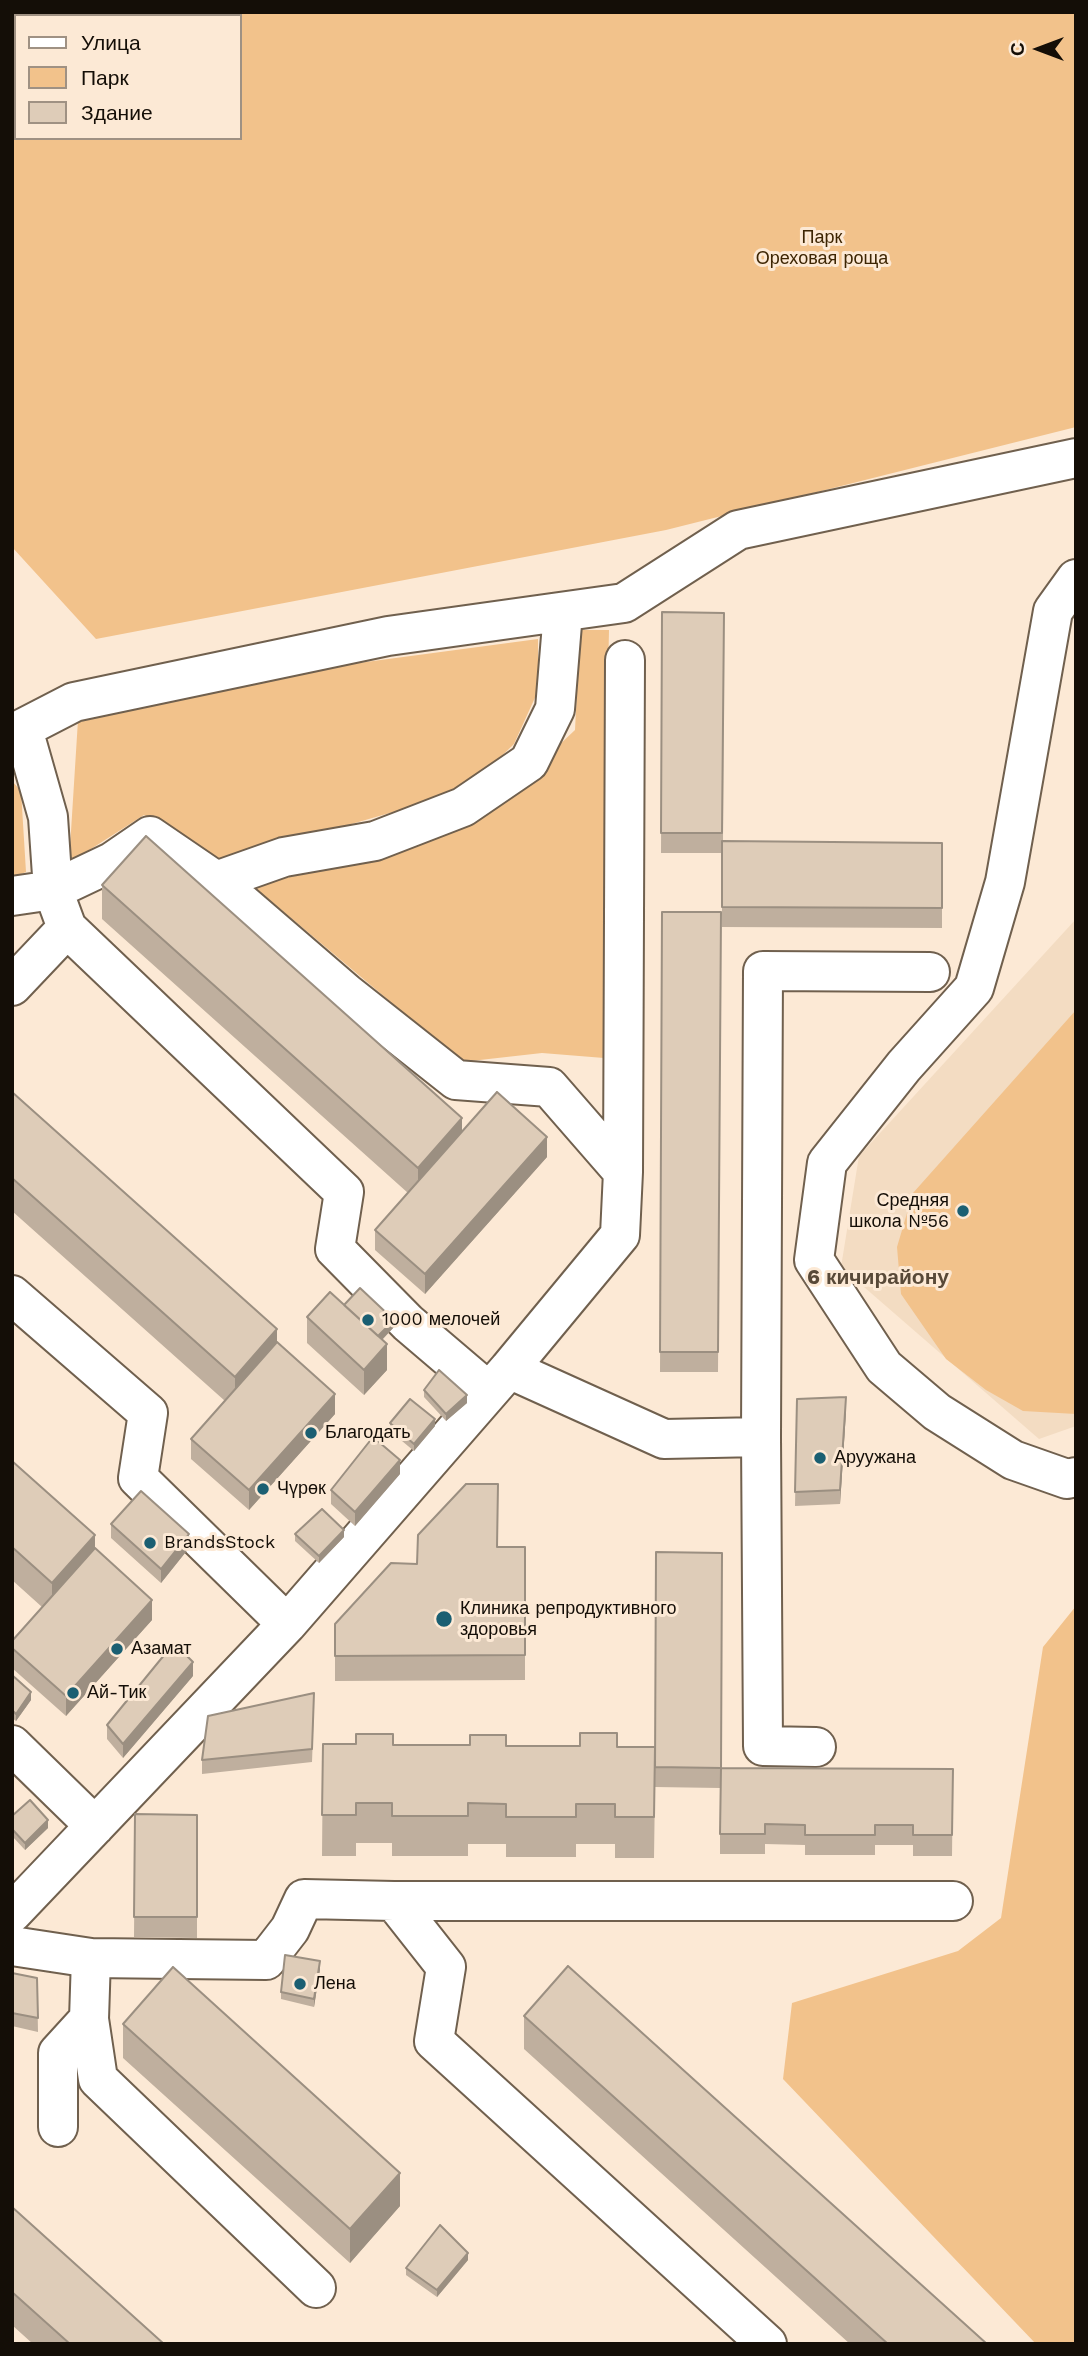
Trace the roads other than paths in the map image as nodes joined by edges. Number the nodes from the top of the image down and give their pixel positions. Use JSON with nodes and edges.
{"nodes":[{"id":1,"x":1076,"y":458,"type":"edge"},
{"id":2,"x":1076,"y":579,"type":"edge"},
{"id":3,"x":563,"y":612,"type":"junction"},
{"id":4,"x":625,"y":660,"type":"dead end"},
{"id":5,"x":18,"y":732,"type":"edge"},
{"id":6,"x":216,"y":881,"type":"junction"},
{"id":7,"x":53,"y":890,"type":"junction"},
{"id":8,"x":12,"y":896,"type":"edge"},
{"id":9,"x":67,"y":928,"type":"junction"},
{"id":10,"x":930,"y":972,"type":"dead end"},
{"id":11,"x":12,"y":986,"type":"edge"},
{"id":12,"x":622,"y":1172,"type":"junction"},
{"id":13,"x":12,"y":1295,"type":"edge"},
{"id":14,"x":499,"y":1380,"type":"junction"},
{"id":15,"x":761,"y":1437,"type":"junction"},
{"id":16,"x":1076,"y":1476,"type":"edge"},
{"id":17,"x":287,"y":1624,"type":"junction"},
{"id":18,"x":12,"y":1745,"type":"edge"},
{"id":19,"x":816,"y":1747,"type":"dead end"},
{"id":20,"x":95,"y":1826,"type":"junction"},
{"id":21,"x":394,"y":1901,"type":"junction"},
{"id":22,"x":953,"y":1901,"type":"dead end"},
{"id":23,"x":12,"y":1913,"type":"edge"},
{"id":24,"x":12,"y":1946,"type":"edge"},
{"id":25,"x":91,"y":1958,"type":"junction"},
{"id":26,"x":89,"y":2020,"type":"junction"},
{"id":27,"x":58,"y":2127,"type":"dead end"},
{"id":28,"x":316,"y":2288,"type":"dead end"},
{"id":29,"x":767,"y":2344,"type":"edge"}],
"edges":[{"from":1,"to":3,"type":"lane"},
{"from":2,"to":16,"type":"lane"},
{"from":3,"to":5,"type":"lane"},
{"from":3,"to":6,"type":"lane"},
{"from":4,"to":12,"type":"lane"},
{"from":5,"to":7,"type":"lane"},
{"from":6,"to":7,"type":"lane"},
{"from":6,"to":12,"type":"lane"},
{"from":7,"to":8,"type":"lane"},
{"from":7,"to":9,"type":"lane"},
{"from":9,"to":11,"type":"lane"},
{"from":9,"to":14,"type":"lane"},
{"from":10,"to":15,"type":"lane"},
{"from":12,"to":14,"type":"lane"},
{"from":13,"to":17,"type":"lane"},
{"from":14,"to":15,"type":"lane"},
{"from":14,"to":17,"type":"lane"},
{"from":15,"to":19,"type":"lane"},
{"from":17,"to":20,"type":"lane"},
{"from":18,"to":20,"type":"lane"},
{"from":20,"to":23,"type":"lane"},
{"from":21,"to":22,"type":"lane"},
{"from":21,"to":25,"type":"lane"},
{"from":21,"to":29,"type":"lane"},
{"from":24,"to":25,"type":"lane"},
{"from":25,"to":26,"type":"lane"},
{"from":26,"to":27,"type":"lane"},
{"from":26,"to":28,"type":"lane"}]}
